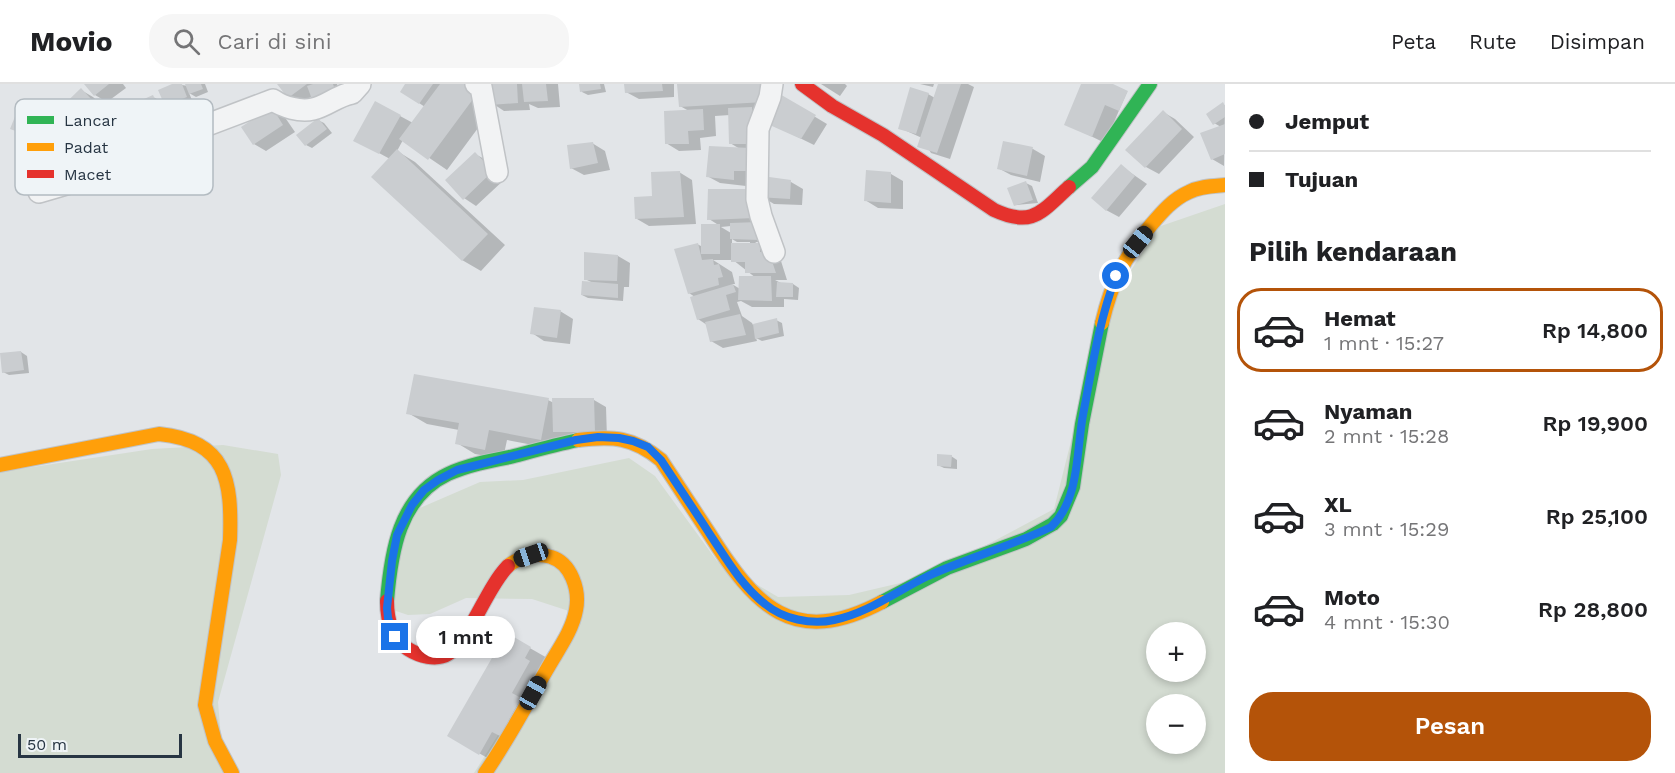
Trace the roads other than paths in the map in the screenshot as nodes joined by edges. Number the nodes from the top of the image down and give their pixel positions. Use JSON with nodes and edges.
{"nodes":[{"id":1,"x":360,"y":84,"type":"edge"},
{"id":2,"x":476,"y":84,"type":"edge"},
{"id":3,"x":772,"y":84,"type":"edge"},
{"id":4,"x":801,"y":84,"type":"edge"},
{"id":5,"x":1150,"y":84,"type":"edge"},
{"id":6,"x":213,"y":123,"type":"edge"},
{"id":7,"x":497,"y":172,"type":"dead end"},
{"id":8,"x":1225,"y":185,"type":"edge"},
{"id":9,"x":774,"y":252,"type":"dead end"},
{"id":10,"x":0,"y":465,"type":"edge"},
{"id":11,"x":232,"y":773,"type":"edge"},
{"id":12,"x":485,"y":773,"type":"edge"}],
"edges":[{"from":1,"to":6,"type":"street"},
{"from":2,"to":7,"type":"street"},
{"from":3,"to":9,"type":"street"},
{"from":4,"to":5,"type":"street"},
{"from":8,"to":12,"type":"street"},
{"from":10,"to":11,"type":"street"}]}
